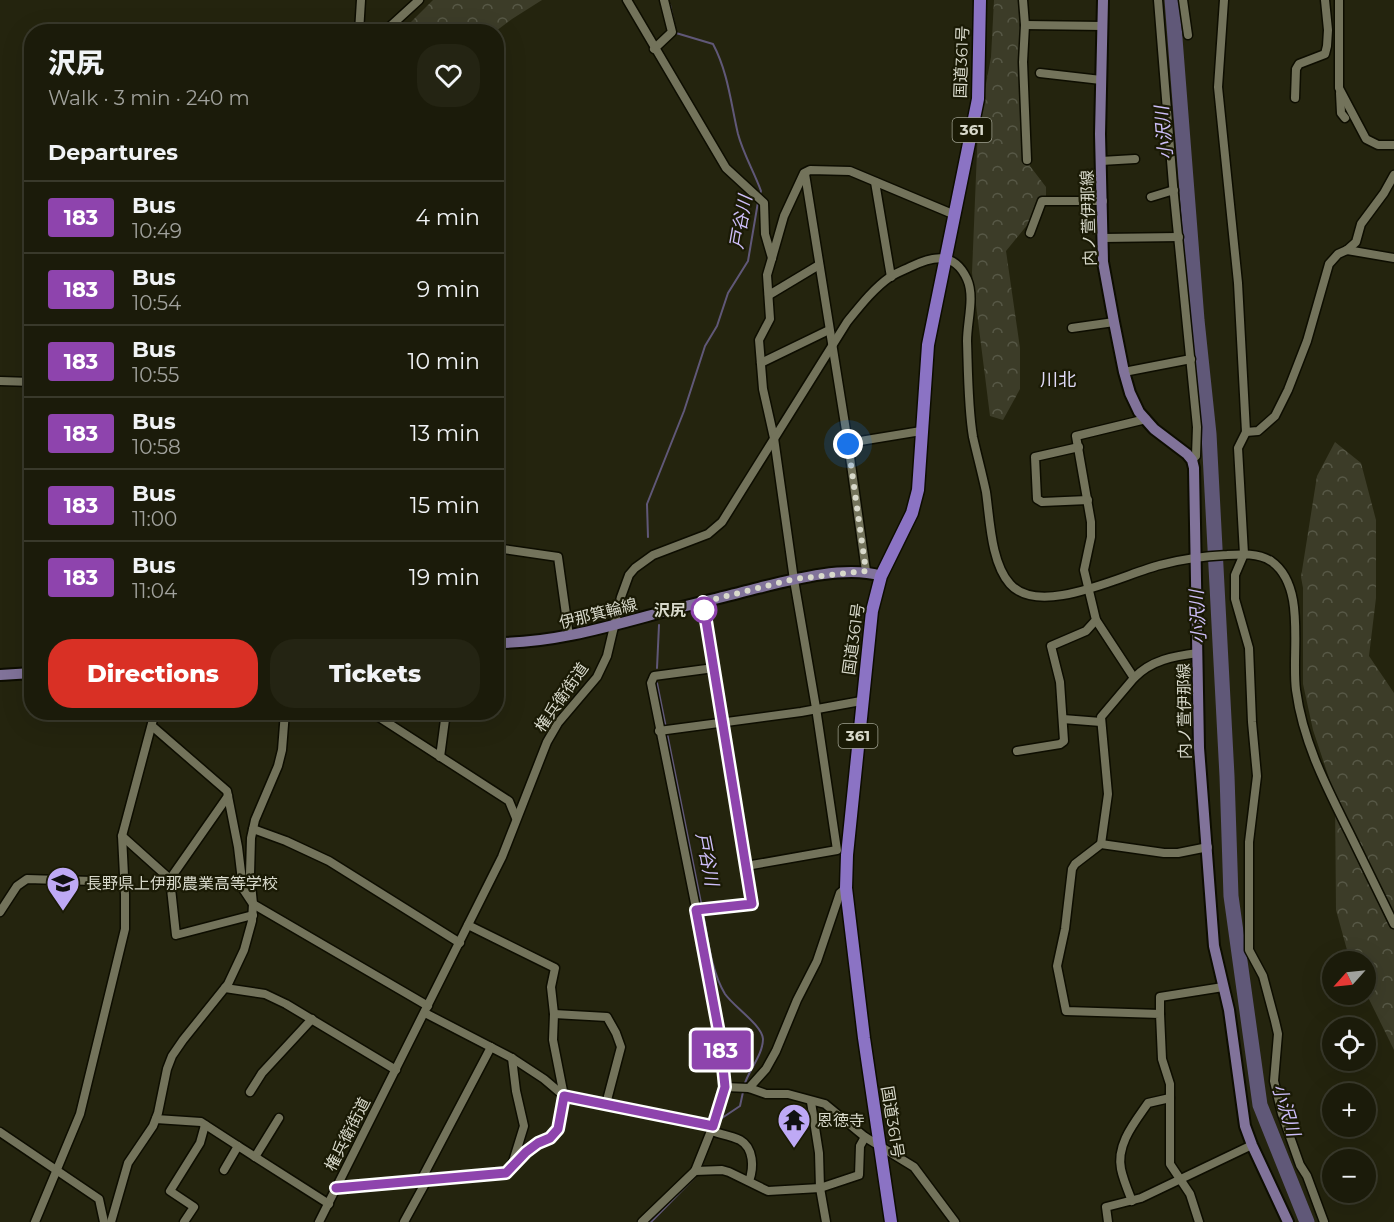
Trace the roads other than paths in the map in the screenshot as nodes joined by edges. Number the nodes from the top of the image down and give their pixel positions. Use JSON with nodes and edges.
{"nodes":[{"id":1,"x":361,"y":0,"type":"edge"},
{"id":2,"x":419,"y":0,"type":"edge"},
{"id":3,"x":627,"y":0,"type":"edge"},
{"id":4,"x":664,"y":0,"type":"edge"},
{"id":5,"x":980,"y":0,"type":"edge"},
{"id":6,"x":1023,"y":0,"type":"edge"},
{"id":7,"x":1103,"y":0,"type":"edge"},
{"id":8,"x":1158,"y":0,"type":"edge"},
{"id":9,"x":1183,"y":0,"type":"edge"},
{"id":10,"x":1224,"y":0,"type":"edge"},
{"id":11,"x":1325,"y":0,"type":"edge"},
{"id":12,"x":1339,"y":0,"type":"edge"},
{"id":13,"x":360,"y":24,"type":"edge"},
{"id":14,"x":393,"y":24,"type":"edge"},
{"id":15,"x":1024,"y":25,"type":"junction"},
{"id":16,"x":1102,"y":26,"type":"junction"},
{"id":17,"x":1188,"y":35,"type":"dead end"},
{"id":18,"x":654,"y":49,"type":"junction"},
{"id":19,"x":1040,"y":73,"type":"dead end"},
{"id":20,"x":1101,"y":80,"type":"junction"},
{"id":21,"x":1339,"y":88,"type":"junction"},
{"id":22,"x":1295,"y":98,"type":"dead end"},
{"id":23,"x":1345,"y":118,"type":"dead end"},
{"id":24,"x":1394,"y":145,"type":"edge"},
{"id":25,"x":1135,"y":159,"type":"dead end"},
{"id":26,"x":1028,"y":160,"type":"dead end"},
{"id":27,"x":1101,"y":161,"type":"junction"},
{"id":28,"x":804,"y":173,"type":"junction"},
{"id":29,"x":1394,"y":175,"type":"edge"},
{"id":30,"x":875,"y":182,"type":"junction"},
{"id":31,"x":1174,"y":190,"type":"junction"},
{"id":32,"x":1151,"y":197,"type":"dead end"},
{"id":33,"x":1103,"y":201,"type":"junction"},
{"id":34,"x":955,"y":215,"type":"junction"},
{"id":35,"x":1030,"y":233,"type":"dead end"},
{"id":36,"x":1179,"y":237,"type":"junction"},
{"id":37,"x":1103,"y":238,"type":"junction"},
{"id":38,"x":1347,"y":250,"type":"junction"},
{"id":39,"x":772,"y":258,"type":"junction"},
{"id":40,"x":947,"y":258,"type":"junction"},
{"id":41,"x":1394,"y":258,"type":"edge"},
{"id":42,"x":819,"y":264,"type":"junction"},
{"id":43,"x":891,"y":277,"type":"junction"},
{"id":44,"x":769,"y":294,"type":"junction"},
{"id":45,"x":1114,"y":321,"type":"junction"},
{"id":46,"x":1072,"y":328,"type":"dead end"},
{"id":47,"x":829,"y":330,"type":"junction"},
{"id":48,"x":832,"y":348,"type":"junction"},
{"id":49,"x":1191,"y":359,"type":"junction"},
{"id":50,"x":761,"y":363,"type":"junction"},
{"id":51,"x":1124,"y":372,"type":"junction"},
{"id":52,"x":0,"y":381,"type":"edge"},
{"id":53,"x":24,"y":382,"type":"edge"},
{"id":54,"x":1146,"y":419,"type":"junction"},
{"id":55,"x":921,"y":431,"type":"junction"},
{"id":56,"x":1246,"y":432,"type":"junction"},
{"id":57,"x":774,"y":438,"type":"junction"},
{"id":58,"x":848,"y":444,"type":"junction"},
{"id":59,"x":1079,"y":447,"type":"junction"},
{"id":60,"x":1192,"y":460,"type":"junction"},
{"id":61,"x":1088,"y":500,"type":"junction"},
{"id":62,"x":504,"y":549,"type":"edge"},
{"id":63,"x":1244,"y":554,"type":"junction"},
{"id":64,"x":1199,"y":557,"type":"junction"},
{"id":65,"x":866,"y":571,"type":"junction"},
{"id":66,"x":881,"y":576,"type":"junction"},
{"id":67,"x":794,"y":579,"type":"junction"},
{"id":68,"x":1090,"y":588,"type":"junction"},
{"id":69,"x":703,"y":602,"type":"junction"},
{"id":70,"x":1095,"y":620,"type":"junction"},
{"id":71,"x":615,"y":626,"type":"junction"},
{"id":72,"x":568,"y":636,"type":"junction"},
{"id":73,"x":504,"y":643,"type":"edge"},
{"id":74,"x":1198,"y":653,"type":"junction"},
{"id":75,"x":714,"y":668,"type":"junction"},
{"id":76,"x":24,"y":674,"type":"edge"},
{"id":77,"x":0,"y":675,"type":"edge"},
{"id":78,"x":1134,"y":678,"type":"junction"},
{"id":79,"x":861,"y":701,"type":"junction"},
{"id":80,"x":816,"y":708,"type":"junction"},
{"id":81,"x":1064,"y":719,"type":"junction"},
{"id":82,"x":153,"y":720,"type":"edge"},
{"id":83,"x":284,"y":720,"type":"edge"},
{"id":84,"x":383,"y":720,"type":"edge"},
{"id":85,"x":445,"y":720,"type":"edge"},
{"id":86,"x":722,"y":722,"type":"junction"},
{"id":87,"x":1101,"y":722,"type":"junction"},
{"id":88,"x":152,"y":726,"type":"junction"},
{"id":89,"x":664,"y":730,"type":"junction"},
{"id":90,"x":1017,"y":751,"type":"dead end"},
{"id":91,"x":440,"y":757,"type":"junction"},
{"id":92,"x":228,"y":796,"type":"junction"},
{"id":93,"x":516,"y":818,"type":"junction"},
{"id":94,"x":253,"y":829,"type":"junction"},
{"id":95,"x":122,"y":836,"type":"junction"},
{"id":96,"x":1101,"y":844,"type":"junction"},
{"id":97,"x":1208,"y":847,"type":"junction"},
{"id":98,"x":842,"y":852,"type":"junction"},
{"id":99,"x":746,"y":866,"type":"junction"},
{"id":100,"x":170,"y":879,"type":"junction"},
{"id":101,"x":125,"y":882,"type":"junction"},
{"id":102,"x":846,"y":888,"type":"junction"},
{"id":103,"x":253,"y":904,"type":"junction"},
{"id":104,"x":700,"y":910,"type":"junction"},
{"id":105,"x":0,"y":912,"type":"edge"},
{"id":106,"x":253,"y":915,"type":"junction"},
{"id":107,"x":1394,"y":924,"type":"edge"},
{"id":108,"x":468,"y":925,"type":"junction"},
{"id":109,"x":460,"y":943,"type":"junction"},
{"id":110,"x":1223,"y":987,"type":"junction"},
{"id":111,"x":225,"y":988,"type":"junction"},
{"id":112,"x":426,"y":1009,"type":"junction"},
{"id":113,"x":554,"y":1014,"type":"junction"},
{"id":114,"x":1160,"y":1014,"type":"junction"},
{"id":115,"x":312,"y":1019,"type":"junction"},
{"id":116,"x":491,"y":1047,"type":"junction"},
{"id":117,"x":512,"y":1058,"type":"junction"},
{"id":118,"x":396,"y":1070,"type":"junction"},
{"id":119,"x":725,"y":1087,"type":"junction"},
{"id":120,"x":749,"y":1088,"type":"junction"},
{"id":121,"x":250,"y":1092,"type":"dead end"},
{"id":122,"x":564,"y":1096,"type":"junction"},
{"id":123,"x":1170,"y":1098,"type":"junction"},
{"id":124,"x":811,"y":1101,"type":"junction"},
{"id":125,"x":606,"y":1104,"type":"junction"},
{"id":126,"x":279,"y":1118,"type":"dead end"},
{"id":127,"x":156,"y":1119,"type":"junction"},
{"id":128,"x":205,"y":1125,"type":"junction"},
{"id":129,"x":712,"y":1129,"type":"junction"},
{"id":130,"x":0,"y":1132,"type":"edge"},
{"id":131,"x":865,"y":1137,"type":"junction"},
{"id":132,"x":1252,"y":1145,"type":"junction"},
{"id":133,"x":238,"y":1146,"type":"junction"},
{"id":134,"x":880,"y":1146,"type":"junction"},
{"id":135,"x":255,"y":1157,"type":"junction"},
{"id":136,"x":511,"y":1168,"type":"junction"},
{"id":137,"x":57,"y":1170,"type":"junction"},
{"id":138,"x":224,"y":1170,"type":"dead end"},
{"id":139,"x":695,"y":1171,"type":"junction"},
{"id":140,"x":424,"y":1180,"type":"junction"},
{"id":141,"x":1180,"y":1180,"type":"junction"},
{"id":142,"x":748,"y":1181,"type":"junction"},
{"id":143,"x":336,"y":1188,"type":"junction"},
{"id":144,"x":820,"y":1188,"type":"junction"},
{"id":145,"x":1132,"y":1201,"type":"junction"},
{"id":146,"x":328,"y":1203,"type":"junction"},
{"id":147,"x":35,"y":1222,"type":"edge"},
{"id":148,"x":104,"y":1222,"type":"edge"},
{"id":149,"x":111,"y":1222,"type":"edge"},
{"id":150,"x":184,"y":1222,"type":"edge"},
{"id":151,"x":319,"y":1222,"type":"edge"},
{"id":152,"x":404,"y":1222,"type":"edge"},
{"id":153,"x":642,"y":1222,"type":"edge"},
{"id":154,"x":826,"y":1222,"type":"edge"},
{"id":155,"x":891,"y":1222,"type":"edge"},
{"id":156,"x":955,"y":1222,"type":"edge"},
{"id":157,"x":1108,"y":1222,"type":"edge"},
{"id":158,"x":1199,"y":1222,"type":"edge"},
{"id":159,"x":1288,"y":1222,"type":"edge"},
{"id":160,"x":1324,"y":1222,"type":"edge"}],
"edges":[{"from":1,"to":13,"type":"street"},
{"from":2,"to":14,"type":"street"},
{"from":3,"to":18,"type":"street"},
{"from":4,"to":18,"type":"street"},
{"from":5,"to":34,"type":"highway","name":"国道361号","number":"361"},
{"from":6,"to":15,"type":"street"},
{"from":7,"to":16,"type":"main road","name":"内ノ萱伊那線"},
{"from":8,"to":31,"type":"street"},
{"from":9,"to":17,"type":"street"},
{"from":10,"to":56,"type":"street"},
{"from":11,"to":22,"type":"street"},
{"from":12,"to":21,"type":"street"},
{"from":15,"to":16,"type":"street"},
{"from":15,"to":26,"type":"street"},
{"from":16,"to":20,"type":"main road","name":"内ノ萱伊那線"},
{"from":18,"to":39,"type":"street"},
{"from":19,"to":20,"type":"street"},
{"from":20,"to":27,"type":"main road","name":"内ノ萱伊那線"},
{"from":21,"to":23,"type":"street"},
{"from":21,"to":24,"type":"street"},
{"from":25,"to":27,"type":"street"},
{"from":27,"to":33,"type":"main road","name":"内ノ萱伊那線"},
{"from":28,"to":30,"type":"street"},
{"from":28,"to":39,"type":"street"},
{"from":28,"to":42,"type":"street"},
{"from":29,"to":38,"type":"street"},
{"from":30,"to":34,"type":"street"},
{"from":30,"to":43,"type":"street"},
{"from":31,"to":32,"type":"street"},
{"from":31,"to":36,"type":"street"},
{"from":33,"to":35,"type":"street"},
{"from":33,"to":37,"type":"main road","name":"内ノ萱伊那線"},
{"from":34,"to":40,"type":"highway","name":"国道361号","number":"361"},
{"from":36,"to":37,"type":"street"},
{"from":36,"to":49,"type":"street"},
{"from":37,"to":45,"type":"main road","name":"内ノ萱伊那線"},
{"from":38,"to":41,"type":"street"},
{"from":38,"to":56,"type":"street"},
{"from":39,"to":44,"type":"street"},
{"from":40,"to":43,"type":"street","name":"権兵衛街道"},
{"from":40,"to":55,"type":"highway","name":"国道361号","number":"361"},
{"from":40,"to":68,"type":"street"},
{"from":42,"to":44,"type":"street"},
{"from":42,"to":47,"type":"street"},
{"from":43,"to":48,"type":"street","name":"権兵衛街道"},
{"from":44,"to":50,"type":"street"},
{"from":45,"to":46,"type":"street"},
{"from":45,"to":51,"type":"main road","name":"内ノ萱伊那線"},
{"from":47,"to":48,"type":"street"},
{"from":47,"to":50,"type":"street"},
{"from":48,"to":57,"type":"street","name":"権兵衛街道"},
{"from":48,"to":58,"type":"street"},
{"from":49,"to":51,"type":"street"},
{"from":49,"to":60,"type":"street"},
{"from":50,"to":57,"type":"street"},
{"from":51,"to":54,"type":"main road","name":"内ノ萱伊那線"},
{"from":52,"to":53,"type":"street"},
{"from":54,"to":59,"type":"street"},
{"from":54,"to":60,"type":"main road","name":"内ノ萱伊那線"},
{"from":55,"to":58,"type":"street"},
{"from":55,"to":66,"type":"highway","name":"国道361号","number":"361"},
{"from":56,"to":63,"type":"street"},
{"from":57,"to":67,"type":"street"},
{"from":57,"to":71,"type":"street","name":"権兵衛街道"},
{"from":58,"to":65,"type":"street"},
{"from":59,"to":61,"type":"street"},
{"from":59,"to":61,"type":"street"},
{"from":60,"to":64,"type":"main road","name":"内ノ萱伊那線"},
{"from":61,"to":68,"type":"street"},
{"from":62,"to":72,"type":"street"},
{"from":63,"to":64,"type":"street"},
{"from":63,"to":107,"type":"street"},
{"from":63,"to":160,"type":"street"},
{"from":64,"to":68,"type":"street"},
{"from":64,"to":74,"type":"main road","name":"内ノ萱伊那線"},
{"from":65,"to":66,"type":"main road","name":"伊那箕輪線"},
{"from":65,"to":67,"type":"main road","name":"伊那箕輪線"},
{"from":66,"to":79,"type":"highway","name":"国道361号","number":"361"},
{"from":67,"to":69,"type":"main road","name":"伊那箕輪線"},
{"from":67,"to":80,"type":"street"},
{"from":68,"to":70,"type":"street"},
{"from":69,"to":71,"type":"main road","name":"伊那箕輪線"},
{"from":69,"to":75,"type":"street"},
{"from":70,"to":78,"type":"street"},
{"from":70,"to":81,"type":"street"},
{"from":71,"to":72,"type":"main road","name":"伊那箕輪線"},
{"from":71,"to":93,"type":"street","name":"権兵衛街道"},
{"from":72,"to":73,"type":"main road","name":"伊那箕輪線"},
{"from":74,"to":78,"type":"street"},
{"from":74,"to":97,"type":"main road","name":"内ノ萱伊那線"},
{"from":75,"to":86,"type":"street"},
{"from":75,"to":89,"type":"street"},
{"from":76,"to":77,"type":"main road"},
{"from":78,"to":87,"type":"street"},
{"from":79,"to":80,"type":"street"},
{"from":79,"to":98,"type":"highway","name":"国道361号","number":"361"},
{"from":80,"to":86,"type":"street"},
{"from":80,"to":98,"type":"street"},
{"from":81,"to":87,"type":"street"},
{"from":81,"to":90,"type":"street"},
{"from":82,"to":88,"type":"street"},
{"from":83,"to":94,"type":"street"},
{"from":84,"to":91,"type":"street"},
{"from":85,"to":91,"type":"street"},
{"from":86,"to":89,"type":"street"},
{"from":86,"to":99,"type":"street"},
{"from":87,"to":96,"type":"street"},
{"from":88,"to":92,"type":"street"},
{"from":88,"to":95,"type":"street"},
{"from":89,"to":104,"type":"street"},
{"from":91,"to":93,"type":"street"},
{"from":92,"to":100,"type":"street"},
{"from":92,"to":103,"type":"street"},
{"from":93,"to":108,"type":"street","name":"権兵衛街道"},
{"from":94,"to":103,"type":"street"},
{"from":94,"to":109,"type":"street"},
{"from":95,"to":100,"type":"street"},
{"from":95,"to":101,"type":"street"},
{"from":96,"to":97,"type":"street"},
{"from":96,"to":114,"type":"street"},
{"from":97,"to":110,"type":"main road","name":"内ノ萱伊那線"},
{"from":98,"to":99,"type":"street"},
{"from":98,"to":102,"type":"highway","name":"国道361号","number":"361"},
{"from":99,"to":104,"type":"street"},
{"from":100,"to":106,"type":"street"},
{"from":101,"to":105,"type":"street"},
{"from":101,"to":137,"type":"street"},
{"from":102,"to":120,"type":"street"},
{"from":102,"to":134,"type":"highway","name":"国道361号","number":"361"},
{"from":103,"to":106,"type":"street"},
{"from":103,"to":112,"type":"street"},
{"from":104,"to":119,"type":"street"},
{"from":106,"to":111,"type":"street"},
{"from":108,"to":109,"type":"street","name":"権兵衛街道"},
{"from":108,"to":113,"type":"street"},
{"from":109,"to":112,"type":"street","name":"権兵衛街道"},
{"from":110,"to":114,"type":"street"},
{"from":110,"to":132,"type":"main road","name":"内ノ萱伊那線"},
{"from":111,"to":115,"type":"street"},
{"from":111,"to":127,"type":"street"},
{"from":112,"to":116,"type":"street"},
{"from":112,"to":118,"type":"street","name":"権兵衛街道"},
{"from":113,"to":122,"type":"street"},
{"from":113,"to":125,"type":"street"},
{"from":114,"to":123,"type":"street"},
{"from":115,"to":118,"type":"street"},
{"from":115,"to":121,"type":"street"},
{"from":116,"to":117,"type":"street"},
{"from":116,"to":140,"type":"street"},
{"from":117,"to":122,"type":"street"},
{"from":117,"to":136,"type":"street"},
{"from":118,"to":143,"type":"street","name":"権兵衛街道"},
{"from":119,"to":120,"type":"street"},
{"from":119,"to":129,"type":"street"},
{"from":120,"to":124,"type":"street"},
{"from":122,"to":125,"type":"street"},
{"from":122,"to":136,"type":"street"},
{"from":123,"to":141,"type":"street"},
{"from":123,"to":145,"type":"street"},
{"from":124,"to":131,"type":"street"},
{"from":124,"to":144,"type":"street"},
{"from":125,"to":129,"type":"street"},
{"from":126,"to":135,"type":"street"},
{"from":127,"to":128,"type":"street"},
{"from":127,"to":149,"type":"street"},
{"from":128,"to":133,"type":"street"},
{"from":128,"to":150,"type":"street"},
{"from":129,"to":139,"type":"street"},
{"from":129,"to":142,"type":"street"},
{"from":130,"to":137,"type":"street"},
{"from":131,"to":134,"type":"street"},
{"from":131,"to":144,"type":"street"},
{"from":132,"to":141,"type":"street"},
{"from":132,"to":159,"type":"main road","name":"内ノ萱伊那線"},
{"from":133,"to":135,"type":"street"},
{"from":133,"to":138,"type":"street"},
{"from":134,"to":155,"type":"highway","name":"国道361号","number":"361"},
{"from":134,"to":156,"type":"street"},
{"from":135,"to":146,"type":"street"},
{"from":136,"to":140,"type":"street"},
{"from":137,"to":147,"type":"street"},
{"from":137,"to":148,"type":"street"},
{"from":139,"to":142,"type":"street"},
{"from":139,"to":153,"type":"street"},
{"from":140,"to":143,"type":"street"},
{"from":140,"to":152,"type":"street"},
{"from":141,"to":145,"type":"street"},
{"from":141,"to":158,"type":"street"},
{"from":142,"to":144,"type":"street"},
{"from":143,"to":146,"type":"street","name":"権兵衛街道"},
{"from":144,"to":154,"type":"street"},
{"from":145,"to":157,"type":"street"},
{"from":146,"to":151,"type":"street","name":"権兵衛街道"}]}
